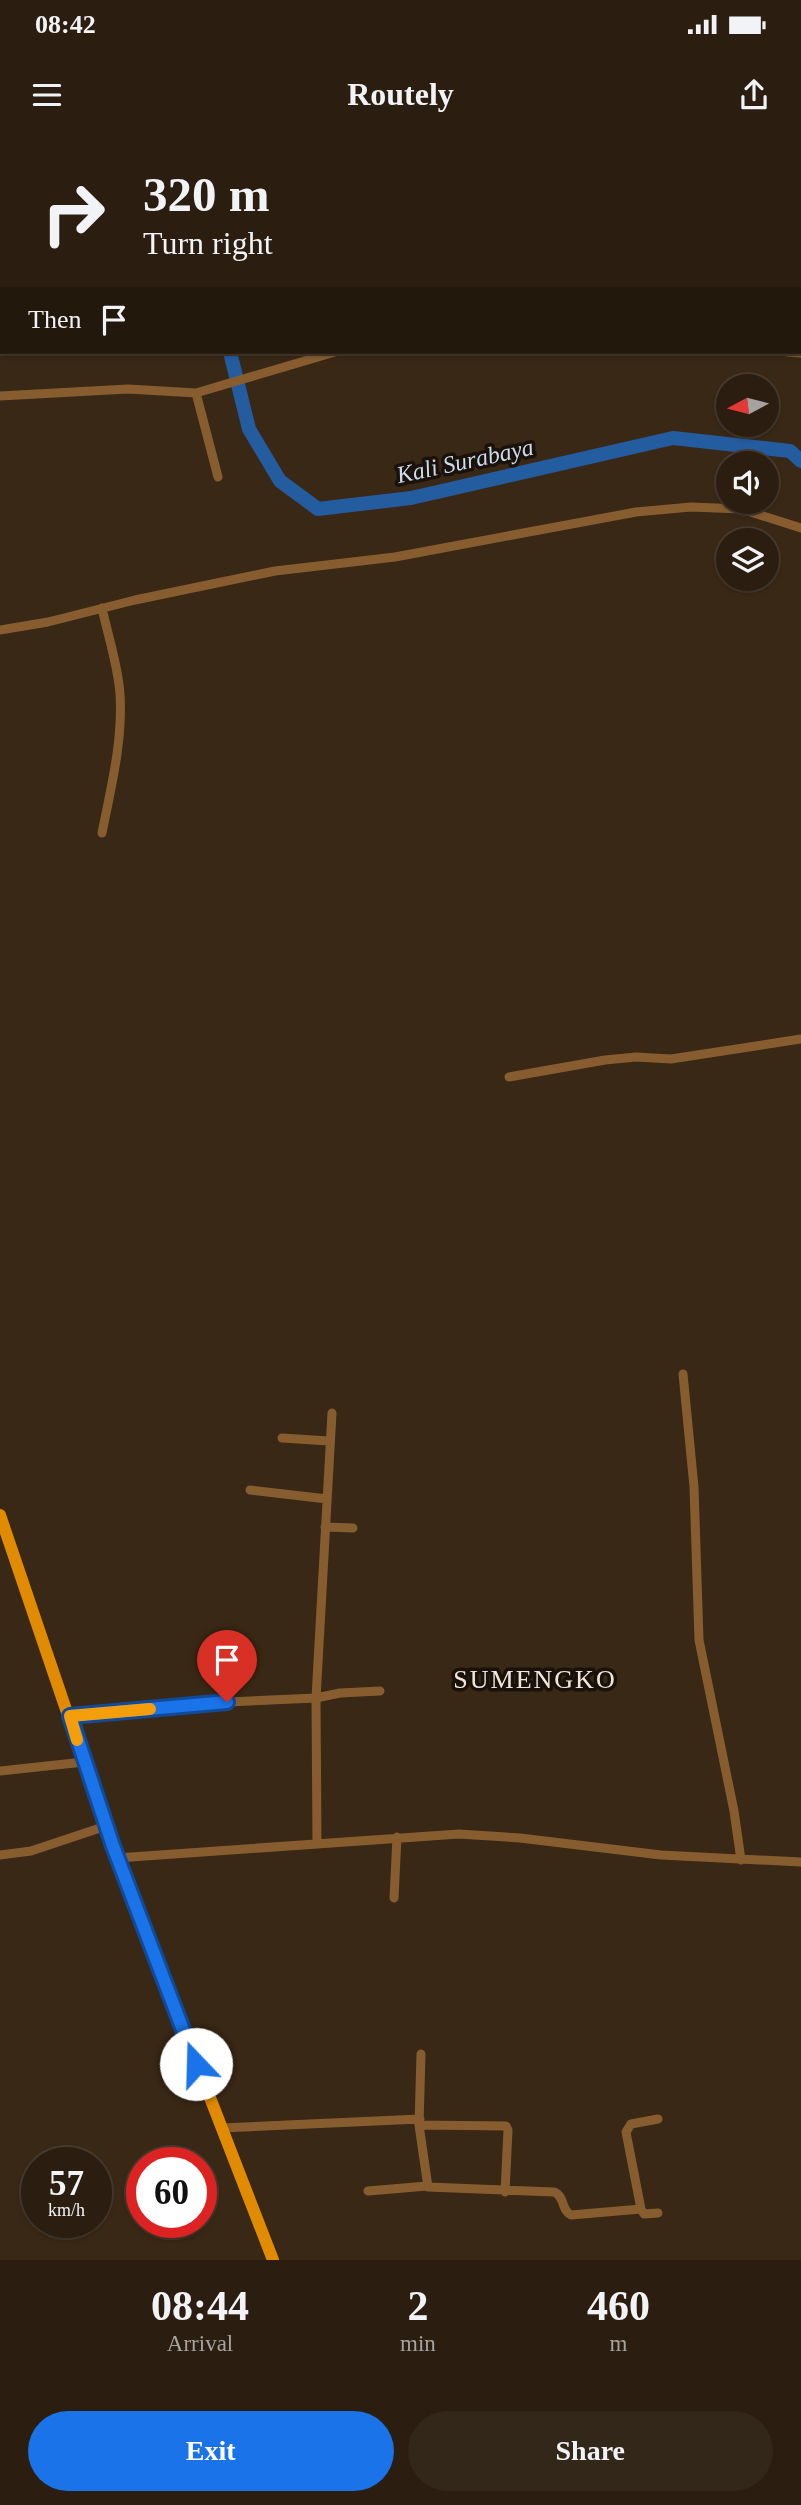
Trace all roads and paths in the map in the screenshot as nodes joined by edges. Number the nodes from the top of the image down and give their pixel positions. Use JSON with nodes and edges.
{"nodes":[{"id":1,"x":328,"y":354,"type":"edge"},
{"id":2,"x":196,"y":393,"type":"junction"},
{"id":3,"x":0,"y":396,"type":"edge"},
{"id":4,"x":218,"y":477,"type":"dead end"},
{"id":5,"x":801,"y":528,"type":"edge"},
{"id":6,"x":102,"y":608,"type":"junction"},
{"id":7,"x":0,"y":630,"type":"edge"},
{"id":8,"x":102,"y":833,"type":"dead end"},
{"id":9,"x":801,"y":1039,"type":"edge"},
{"id":10,"x":509,"y":1077,"type":"dead end"},
{"id":11,"x":682,"y":1374,"type":"dead end"},
{"id":12,"x":332,"y":1413,"type":"dead end"},
{"id":13,"x":282,"y":1438,"type":"dead end"},
{"id":14,"x":329,"y":1441,"type":"junction"},
{"id":15,"x":250,"y":1490,"type":"dead end"},
{"id":16,"x":327,"y":1499,"type":"junction"},
{"id":17,"x":0,"y":1515,"type":"edge"},
{"id":18,"x":325,"y":1527,"type":"junction"},
{"id":19,"x":353,"y":1528,"type":"dead end"},
{"id":20,"x":380,"y":1692,"type":"dead end"},
{"id":21,"x":316,"y":1698,"type":"junction"},
{"id":22,"x":70,"y":1716,"type":"junction"},
{"id":23,"x":84,"y":1762,"type":"junction"},
{"id":24,"x":0,"y":1771,"type":"edge"},
{"id":25,"x":106,"y":1826,"type":"junction"},
{"id":26,"x":397,"y":1837,"type":"junction"},
{"id":27,"x":317,"y":1843,"type":"junction"},
{"id":28,"x":0,"y":1854,"type":"edge"},
{"id":29,"x":117,"y":1858,"type":"junction"},
{"id":30,"x":741,"y":1860,"type":"junction"},
{"id":31,"x":801,"y":1862,"type":"edge"},
{"id":32,"x":394,"y":1898,"type":"dead end"},
{"id":33,"x":421,"y":2053,"type":"dead end"},
{"id":34,"x":658,"y":2119,"type":"dead end"},
{"id":35,"x":420,"y":2122,"type":"junction"},
{"id":36,"x":221,"y":2128,"type":"junction"},
{"id":37,"x":427,"y":2186,"type":"junction"},
{"id":38,"x":368,"y":2191,"type":"dead end"},
{"id":39,"x":505,"y":2192,"type":"junction"},
{"id":40,"x":641,"y":2209,"type":"junction"},
{"id":41,"x":658,"y":2213,"type":"dead end"},
{"id":42,"x":273,"y":2260,"type":"edge"}],
"edges":[{"from":1,"to":2,"type":"street"},
{"from":2,"to":3,"type":"street"},
{"from":2,"to":4,"type":"street"},
{"from":5,"to":6,"type":"street"},
{"from":6,"to":7,"type":"street"},
{"from":6,"to":8,"type":"street"},
{"from":9,"to":10,"type":"street"},
{"from":11,"to":30,"type":"street"},
{"from":12,"to":14,"type":"street"},
{"from":13,"to":14,"type":"street"},
{"from":14,"to":16,"type":"street"},
{"from":15,"to":16,"type":"street"},
{"from":16,"to":18,"type":"street"},
{"from":17,"to":22,"type":"main road"},
{"from":18,"to":19,"type":"street"},
{"from":18,"to":21,"type":"street"},
{"from":20,"to":21,"type":"street"},
{"from":21,"to":22,"type":"street"},
{"from":21,"to":27,"type":"street"},
{"from":22,"to":23,"type":"main road"},
{"from":23,"to":24,"type":"street"},
{"from":23,"to":25,"type":"main road"},
{"from":25,"to":28,"type":"street"},
{"from":25,"to":29,"type":"main road"},
{"from":26,"to":27,"type":"street"},
{"from":26,"to":30,"type":"street"},
{"from":26,"to":32,"type":"street"},
{"from":27,"to":29,"type":"street"},
{"from":29,"to":36,"type":"main road"},
{"from":30,"to":31,"type":"street"},
{"from":33,"to":35,"type":"street"},
{"from":34,"to":40,"type":"street"},
{"from":35,"to":36,"type":"street"},
{"from":35,"to":37,"type":"street"},
{"from":35,"to":39,"type":"street"},
{"from":36,"to":42,"type":"main road"},
{"from":37,"to":38,"type":"street"},
{"from":37,"to":39,"type":"street"},
{"from":39,"to":40,"type":"street"},
{"from":40,"to":41,"type":"street"}]}
